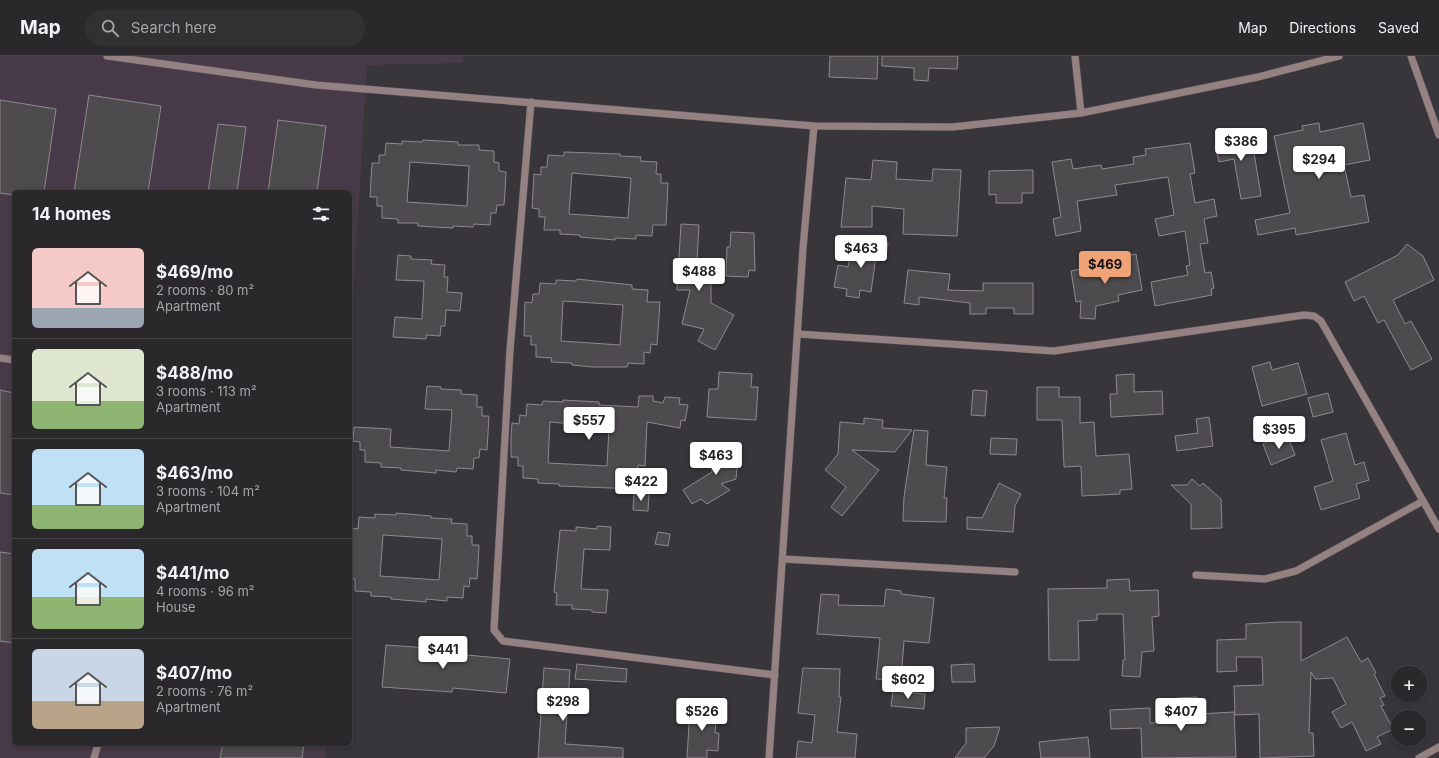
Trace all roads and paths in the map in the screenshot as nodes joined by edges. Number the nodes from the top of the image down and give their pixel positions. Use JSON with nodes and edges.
{"nodes":[{"id":1,"x":107,"y":56,"type":"edge"},
{"id":2,"x":1075,"y":56,"type":"edge"},
{"id":3,"x":1339,"y":56,"type":"edge"},
{"id":4,"x":1411,"y":56,"type":"edge"},
{"id":5,"x":531,"y":102,"type":"junction"},
{"id":6,"x":1081,"y":113,"type":"junction"},
{"id":7,"x":814,"y":126,"type":"junction"},
{"id":8,"x":1439,"y":134,"type":"edge"},
{"id":9,"x":798,"y":334,"type":"junction"},
{"id":10,"x":0,"y":358,"type":"edge"},
{"id":11,"x":12,"y":360,"type":"edge"},
{"id":12,"x":1423,"y":501,"type":"junction"},
{"id":13,"x":1439,"y":529,"type":"edge"},
{"id":14,"x":783,"y":559,"type":"junction"},
{"id":15,"x":1015,"y":572,"type":"dead end"},
{"id":16,"x":1196,"y":575,"type":"dead end"},
{"id":17,"x":775,"y":675,"type":"junction"},
{"id":18,"x":97,"y":746,"type":"edge"},
{"id":19,"x":1439,"y":747,"type":"edge"},
{"id":20,"x":94,"y":758,"type":"edge"},
{"id":21,"x":769,"y":758,"type":"edge"},
{"id":22,"x":1419,"y":758,"type":"edge"}],
"edges":[{"from":1,"to":5,"type":"street"},
{"from":2,"to":6,"type":"street"},
{"from":3,"to":6,"type":"street"},
{"from":4,"to":8,"type":"street"},
{"from":5,"to":7,"type":"street"},
{"from":5,"to":17,"type":"street"},
{"from":6,"to":7,"type":"street"},
{"from":7,"to":9,"type":"street"},
{"from":9,"to":12,"type":"street"},
{"from":9,"to":14,"type":"street"},
{"from":10,"to":11,"type":"street"},
{"from":12,"to":13,"type":"street"},
{"from":12,"to":16,"type":"street"},
{"from":14,"to":15,"type":"street"},
{"from":14,"to":17,"type":"street"},
{"from":17,"to":21,"type":"street"},
{"from":18,"to":20,"type":"street"},
{"from":19,"to":22,"type":"street"}]}
